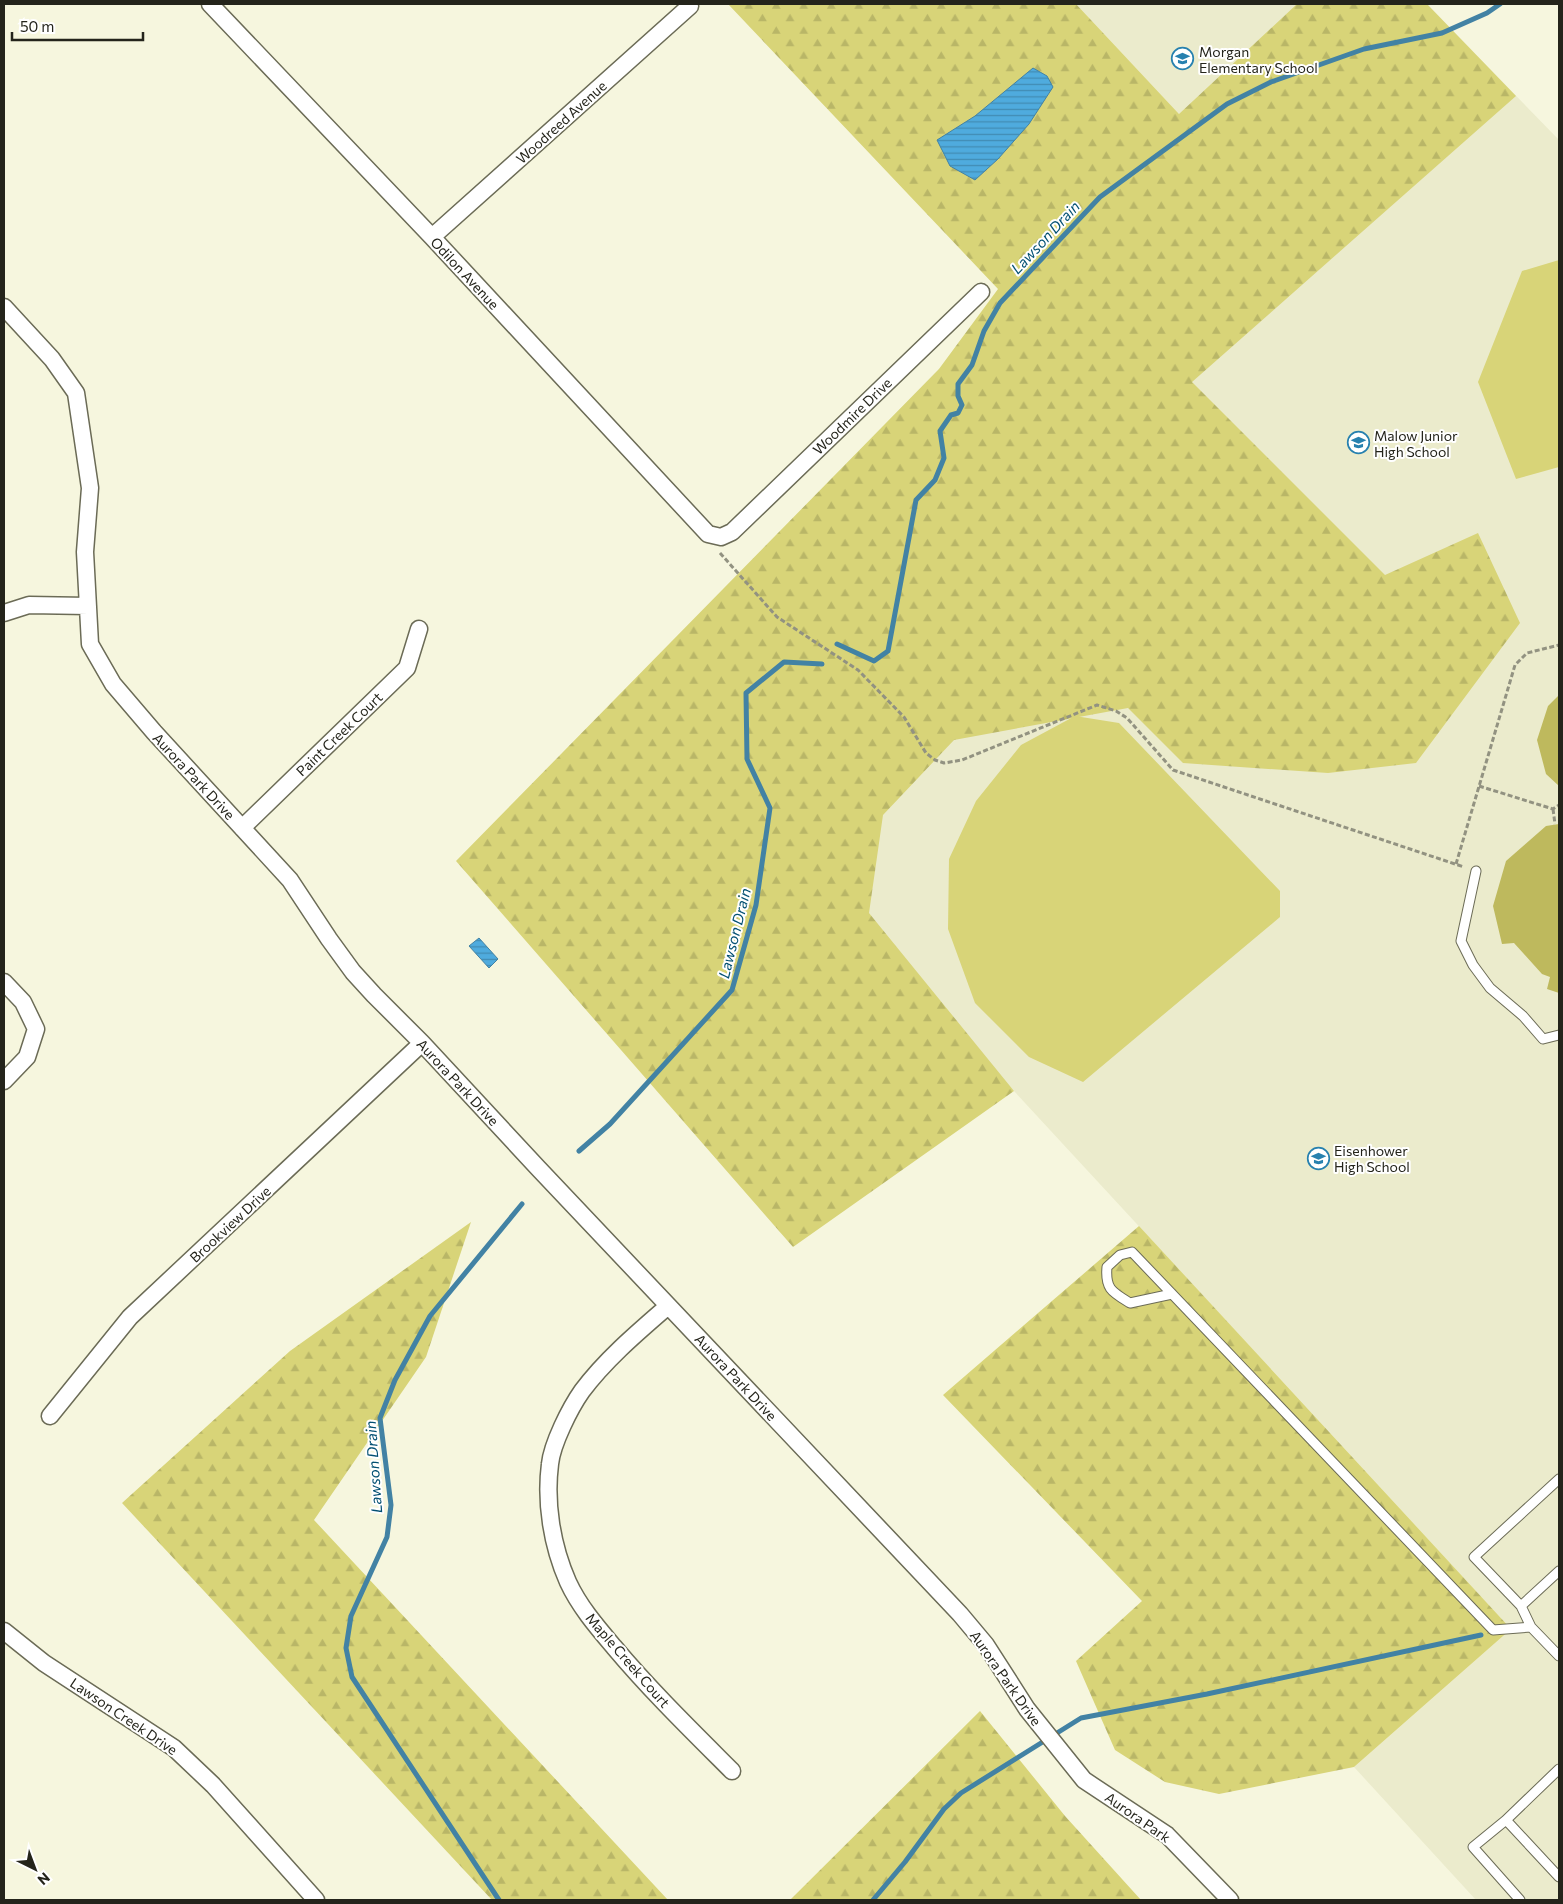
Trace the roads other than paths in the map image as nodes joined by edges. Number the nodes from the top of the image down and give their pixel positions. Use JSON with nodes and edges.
{"nodes":[{"id":1,"x":210,"y":4,"type":"edge"},
{"id":2,"x":690,"y":6,"type":"dead end"},
{"id":3,"x":432,"y":237,"type":"junction"},
{"id":4,"x":981,"y":292,"type":"dead end"},
{"id":5,"x":4,"y":307,"type":"edge"},
{"id":6,"x":715,"y":535,"type":"joint"},
{"id":7,"x":88,"y":606,"type":"junction"},
{"id":8,"x":4,"y":613,"type":"edge"},
{"id":9,"x":419,"y":630,"type":"dead end"},
{"id":10,"x":242,"y":828,"type":"junction"},
{"id":11,"x":1476,"y":871,"type":"dead end"},
{"id":12,"x":4,"y":982,"type":"edge"},
{"id":13,"x":1559,"y":1035,"type":"edge"},
{"id":14,"x":422,"y":1043,"type":"junction"},
{"id":15,"x":4,"y":1081,"type":"edge"},
{"id":16,"x":1172,"y":1294,"type":"junction"},
{"id":17,"x":668,"y":1306,"type":"junction"},
{"id":18,"x":50,"y":1416,"type":"dead end"},
{"id":19,"x":1559,"y":1479,"type":"edge"},
{"id":20,"x":1559,"y":1571,"type":"edge"},
{"id":21,"x":1521,"y":1606,"type":"junction"},
{"id":22,"x":1531,"y":1626,"type":"junction"},
{"id":23,"x":4,"y":1631,"type":"edge"},
{"id":24,"x":1559,"y":1656,"type":"edge"},
{"id":25,"x":1559,"y":1769,"type":"edge"},
{"id":26,"x":732,"y":1770,"type":"dead end"},
{"id":27,"x":1084,"y":1780,"type":"joint"},
{"id":28,"x":1506,"y":1820,"type":"junction"},
{"id":29,"x":1559,"y":1877,"type":"edge"},
{"id":30,"x":316,"y":1900,"type":"edge"},
{"id":31,"x":1230,"y":1900,"type":"edge"},
{"id":32,"x":1520,"y":1900,"type":"edge"}],
"edges":[{"from":1,"to":3,"type":"street","name":"Odilon Avenue"},
{"from":2,"to":3,"type":"street","name":"Woodreed Avenue"},
{"from":3,"to":6,"type":"street","name":"Odilon Avenue"},
{"from":4,"to":6,"type":"street","name":"Woodmire Drive"},
{"from":5,"to":7,"type":"street","name":"Aurora Park Drive"},
{"from":7,"to":8,"type":"street"},
{"from":7,"to":10,"type":"street","name":"Aurora Park Drive"},
{"from":9,"to":10,"type":"street","name":"Paint Creek Court"},
{"from":10,"to":14,"type":"street","name":"Aurora Park Drive"},
{"from":11,"to":13,"type":"lane"},
{"from":12,"to":15,"type":"street"},
{"from":14,"to":17,"type":"street","name":"Aurora Park Drive"},
{"from":14,"to":18,"type":"street","name":"Brookview Drive"},
{"from":16,"to":16,"type":"lane"},
{"from":16,"to":22,"type":"lane"},
{"from":17,"to":26,"type":"street","name":"Maple Creek Court"},
{"from":17,"to":27,"type":"street","name":"Aurora Park Drive"},
{"from":19,"to":21,"type":"lane"},
{"from":20,"to":21,"type":"lane"},
{"from":21,"to":22,"type":"lane"},
{"from":22,"to":24,"type":"lane"},
{"from":23,"to":30,"type":"street","name":"Lawson Creek Drive"},
{"from":25,"to":28,"type":"lane"},
{"from":27,"to":31,"type":"street","name":"Aurora Park"},
{"from":28,"to":29,"type":"lane"},
{"from":28,"to":32,"type":"lane"}]}
